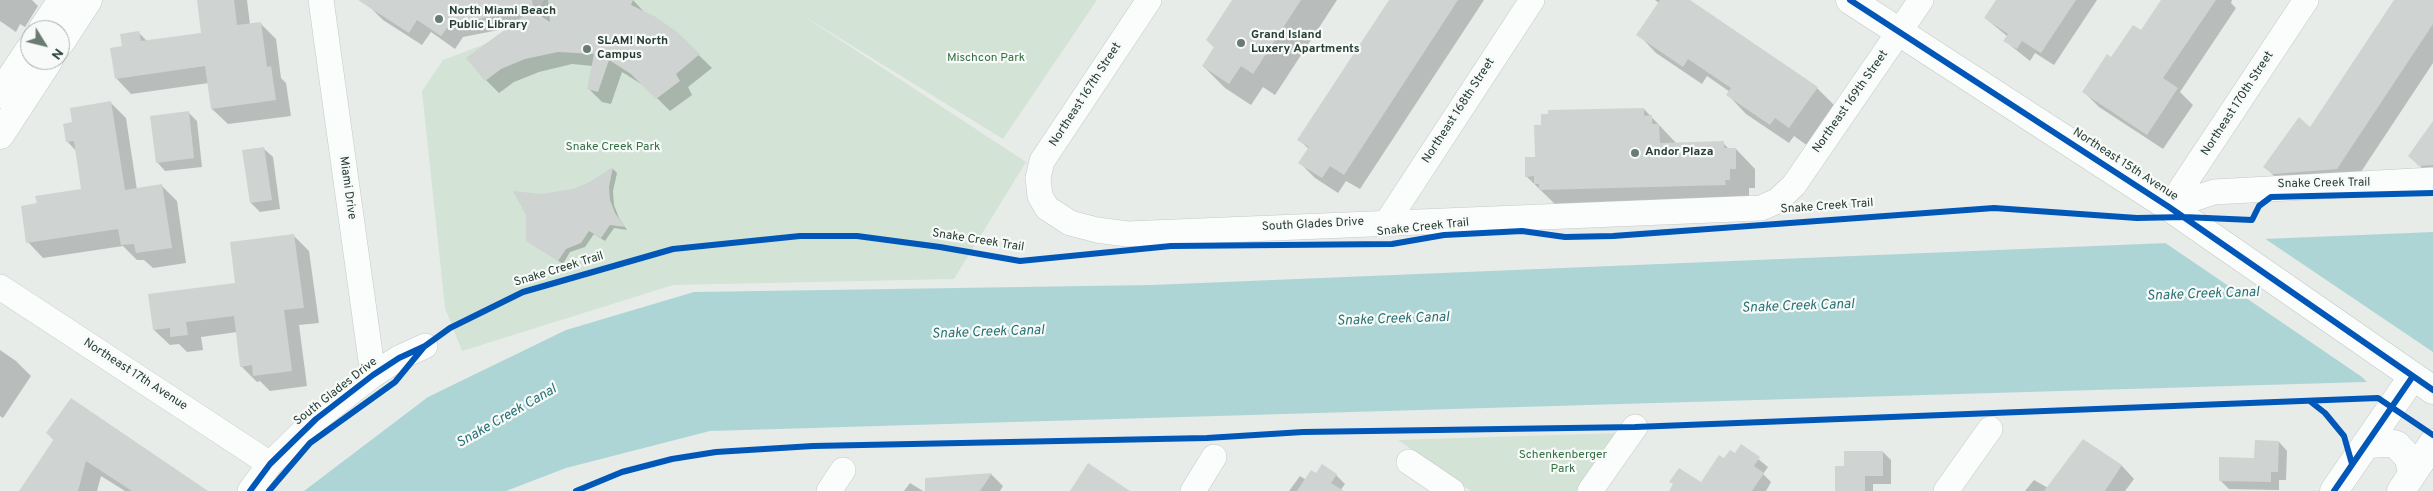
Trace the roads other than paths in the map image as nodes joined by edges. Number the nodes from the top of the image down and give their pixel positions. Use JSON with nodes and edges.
{"nodes":[{"id":1,"x":62,"y":0,"type":"edge"},
{"id":2,"x":88,"y":0,"type":"edge"},
{"id":3,"x":321,"y":0,"type":"edge"},
{"id":4,"x":1149,"y":0,"type":"edge"},
{"id":5,"x":1532,"y":0,"type":"edge"},
{"id":6,"x":1850,"y":0,"type":"edge"},
{"id":7,"x":1921,"y":0,"type":"edge"},
{"id":8,"x":2306,"y":0,"type":"edge"},
{"id":9,"x":49,"y":20,"type":"edge"},
{"id":10,"x":70,"y":28,"type":"edge"},
{"id":11,"x":1899,"y":32,"type":"junction"},
{"id":12,"x":20,"y":64,"type":"edge"},
{"id":13,"x":42,"y":70,"type":"edge"},
{"id":14,"x":0,"y":94,"type":"edge"},
{"id":15,"x":0,"y":134,"type":"edge"},
{"id":16,"x":2433,"y":180,"type":"edge"},
{"id":17,"x":1040,"y":196,"type":"joint"},
{"id":18,"x":1777,"y":201,"type":"joint"},
{"id":19,"x":2180,"y":214,"type":"junction"},
{"id":20,"x":1387,"y":222,"type":"junction"},
{"id":21,"x":0,"y":287,"type":"edge"},
{"id":22,"x":425,"y":346,"type":"dead end"},
{"id":23,"x":373,"y":375,"type":"junction"},
{"id":24,"x":2419,"y":386,"type":"edge"},
{"id":25,"x":1635,"y":427,"type":"dead end"},
{"id":26,"x":1990,"y":429,"type":"dead end"},
{"id":27,"x":2433,"y":443,"type":"edge"},
{"id":28,"x":2366,"y":444,"type":"junction"},
{"id":29,"x":1214,"y":457,"type":"dead end"},
{"id":30,"x":1409,"y":462,"type":"dead end"},
{"id":31,"x":270,"y":464,"type":"junction"},
{"id":32,"x":843,"y":470,"type":"dead end"},
{"id":33,"x":2407,"y":482,"type":"edge"},
{"id":34,"x":250,"y":491,"type":"edge"},
{"id":35,"x":829,"y":491,"type":"edge"},
{"id":36,"x":1192,"y":491,"type":"edge"},
{"id":37,"x":1452,"y":491,"type":"edge"},
{"id":38,"x":1590,"y":491,"type":"edge"},
{"id":39,"x":1946,"y":491,"type":"edge"},
{"id":40,"x":2334,"y":491,"type":"edge"}],
"edges":[{"from":1,"to":9,"type":"street"},
{"from":2,"to":10,"type":"street"},
{"from":3,"to":23,"type":"street","name":"Miami Drive"},
{"from":4,"to":17,"type":"street","name":"Northeast 167th Street"},
{"from":5,"to":20,"type":"street","name":"Northeast 168th Street"},
{"from":6,"to":11,"type":"street","name":"Northeast 15th Avenue"},
{"from":7,"to":11,"type":"street","name":"Northeast 169th Street"},
{"from":8,"to":19,"type":"street","name":"Northeast 170th Street"},
{"from":11,"to":18,"type":"street","name":"Northeast 169th Street"},
{"from":11,"to":19,"type":"street","name":"Northeast 15th Avenue"},
{"from":12,"to":14,"type":"street"},
{"from":13,"to":15,"type":"street"},
{"from":16,"to":19,"type":"street"},
{"from":17,"to":20,"type":"street","name":"South Glades Drive"},
{"from":18,"to":20,"type":"street","name":"South Glades Drive"},
{"from":19,"to":24,"type":"street","name":"Northeast 15th Avenue"},
{"from":21,"to":31,"type":"street","name":"Northeast 17th Avenue"},
{"from":22,"to":23,"type":"street","name":"South Glades Drive"},
{"from":23,"to":31,"type":"street","name":"South Glades Drive"},
{"from":24,"to":28,"type":"street"},
{"from":25,"to":38,"type":"street"},
{"from":26,"to":39,"type":"street"},
{"from":27,"to":33,"type":"street"},
{"from":28,"to":33,"type":"street"},
{"from":28,"to":40,"type":"street"},
{"from":29,"to":36,"type":"street"},
{"from":30,"to":37,"type":"street"},
{"from":31,"to":34,"type":"street","name":"South Glades Drive"},
{"from":32,"to":35,"type":"street"}]}
